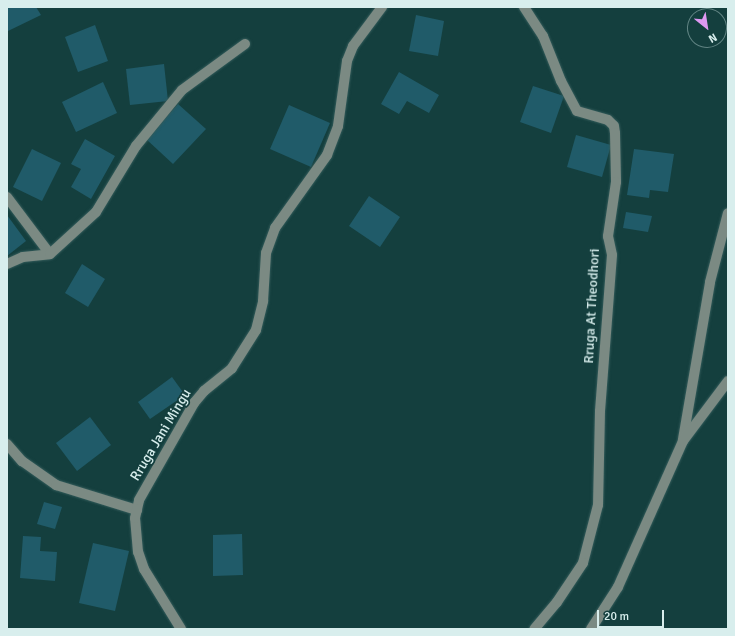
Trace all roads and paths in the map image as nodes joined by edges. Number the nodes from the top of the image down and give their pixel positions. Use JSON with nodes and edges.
{"nodes":[{"id":1,"x":382,"y":7,"type":"edge"},
{"id":2,"x":524,"y":7,"type":"edge"},
{"id":3,"x":245,"y":44,"type":"dead end"},
{"id":4,"x":7,"y":197,"type":"edge"},
{"id":5,"x":728,"y":213,"type":"edge"},
{"id":6,"x":50,"y":254,"type":"junction"},
{"id":7,"x":7,"y":264,"type":"edge"},
{"id":8,"x":728,"y":381,"type":"edge"},
{"id":9,"x":683,"y":441,"type":"junction"},
{"id":10,"x":7,"y":444,"type":"edge"},
{"id":11,"x":137,"y":510,"type":"junction"},
{"id":12,"x":181,"y":629,"type":"edge"},
{"id":13,"x":534,"y":629,"type":"edge"},
{"id":14,"x":591,"y":629,"type":"edge"}],
"edges":[{"from":1,"to":11,"type":"street","name":"Rruga Jani Mingu"},
{"from":2,"to":13,"type":"street","name":"Rruga At Theodhori"},
{"from":3,"to":6,"type":"street"},
{"from":4,"to":6,"type":"street"},
{"from":5,"to":9,"type":"street"},
{"from":6,"to":7,"type":"street"},
{"from":8,"to":9,"type":"street"},
{"from":9,"to":14,"type":"street"},
{"from":10,"to":11,"type":"street"},
{"from":11,"to":12,"type":"street","name":"Rruga Jani Mingu"}]}
